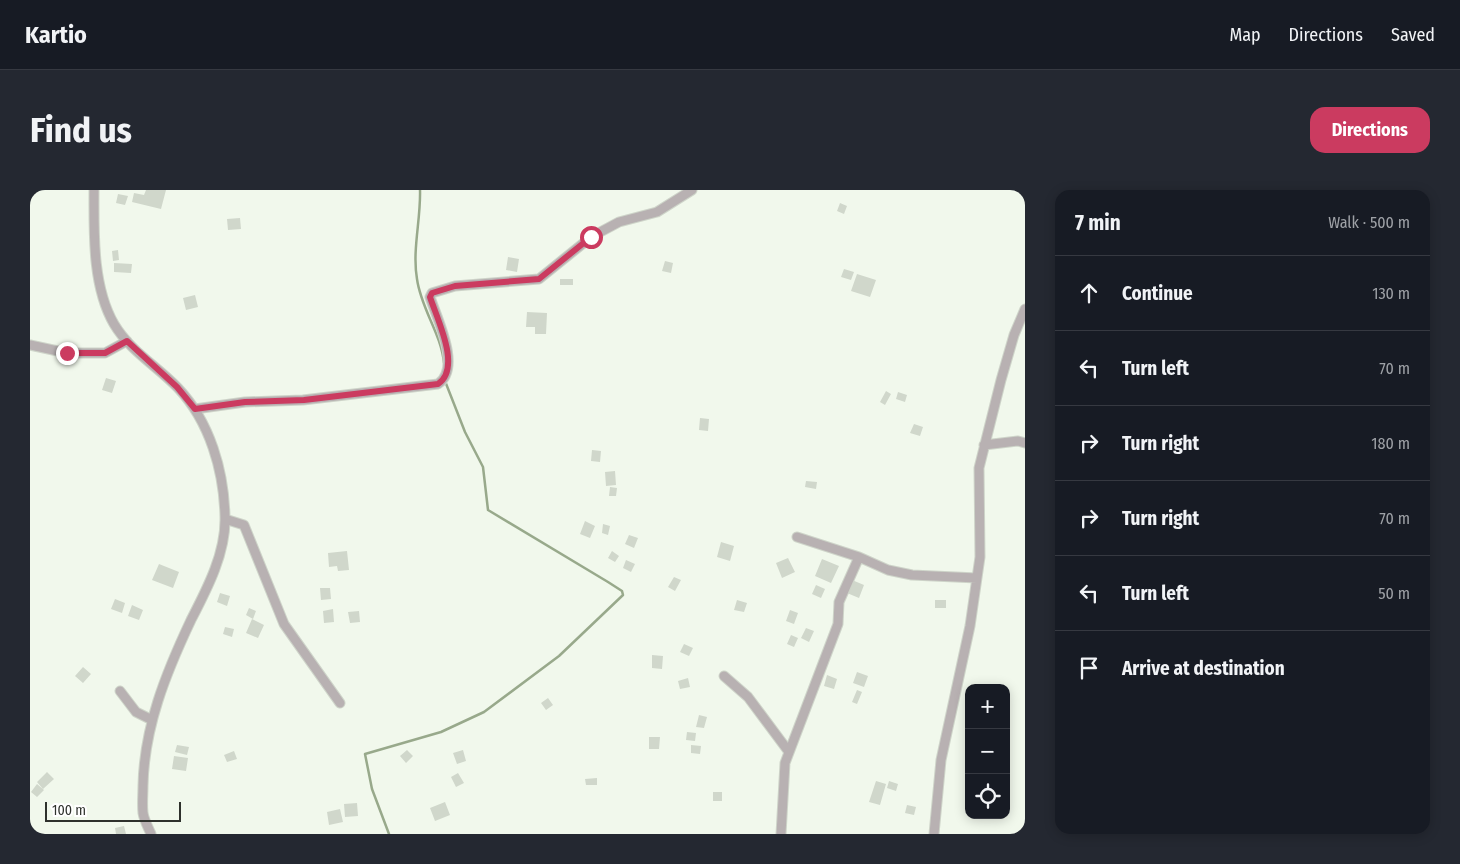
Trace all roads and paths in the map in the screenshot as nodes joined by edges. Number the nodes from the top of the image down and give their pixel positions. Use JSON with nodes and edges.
{"nodes":[{"id":1,"x":94,"y":190,"type":"edge"},
{"id":2,"x":692,"y":190,"type":"edge"},
{"id":3,"x":1025,"y":309,"type":"edge"},
{"id":4,"x":127,"y":341,"type":"junction"},
{"id":5,"x":30,"y":345,"type":"edge"},
{"id":6,"x":195,"y":409,"type":"junction"},
{"id":7,"x":1025,"y":443,"type":"edge"},
{"id":8,"x":984,"y":444,"type":"junction"},
{"id":9,"x":226,"y":519,"type":"junction"},
{"id":10,"x":797,"y":537,"type":"dead end"},
{"id":11,"x":859,"y":557,"type":"junction"},
{"id":12,"x":977,"y":578,"type":"junction"},
{"id":13,"x":724,"y":676,"type":"dead end"},
{"id":14,"x":120,"y":691,"type":"dead end"},
{"id":15,"x":340,"y":703,"type":"dead end"},
{"id":16,"x":152,"y":720,"type":"junction"},
{"id":17,"x":789,"y":752,"type":"junction"},
{"id":18,"x":151,"y":834,"type":"edge"},
{"id":19,"x":781,"y":834,"type":"edge"},
{"id":20,"x":934,"y":834,"type":"edge"}],
"edges":[{"from":1,"to":4,"type":"street"},
{"from":2,"to":6,"type":"street"},
{"from":3,"to":8,"type":"street"},
{"from":4,"to":5,"type":"street"},
{"from":4,"to":6,"type":"street"},
{"from":6,"to":9,"type":"street"},
{"from":7,"to":8,"type":"street"},
{"from":8,"to":12,"type":"street"},
{"from":9,"to":15,"type":"street"},
{"from":9,"to":16,"type":"street"},
{"from":10,"to":11,"type":"street"},
{"from":11,"to":12,"type":"street"},
{"from":11,"to":17,"type":"street"},
{"from":12,"to":20,"type":"street"},
{"from":13,"to":17,"type":"street"},
{"from":14,"to":16,"type":"street"},
{"from":16,"to":18,"type":"street"},
{"from":17,"to":19,"type":"street"}]}
